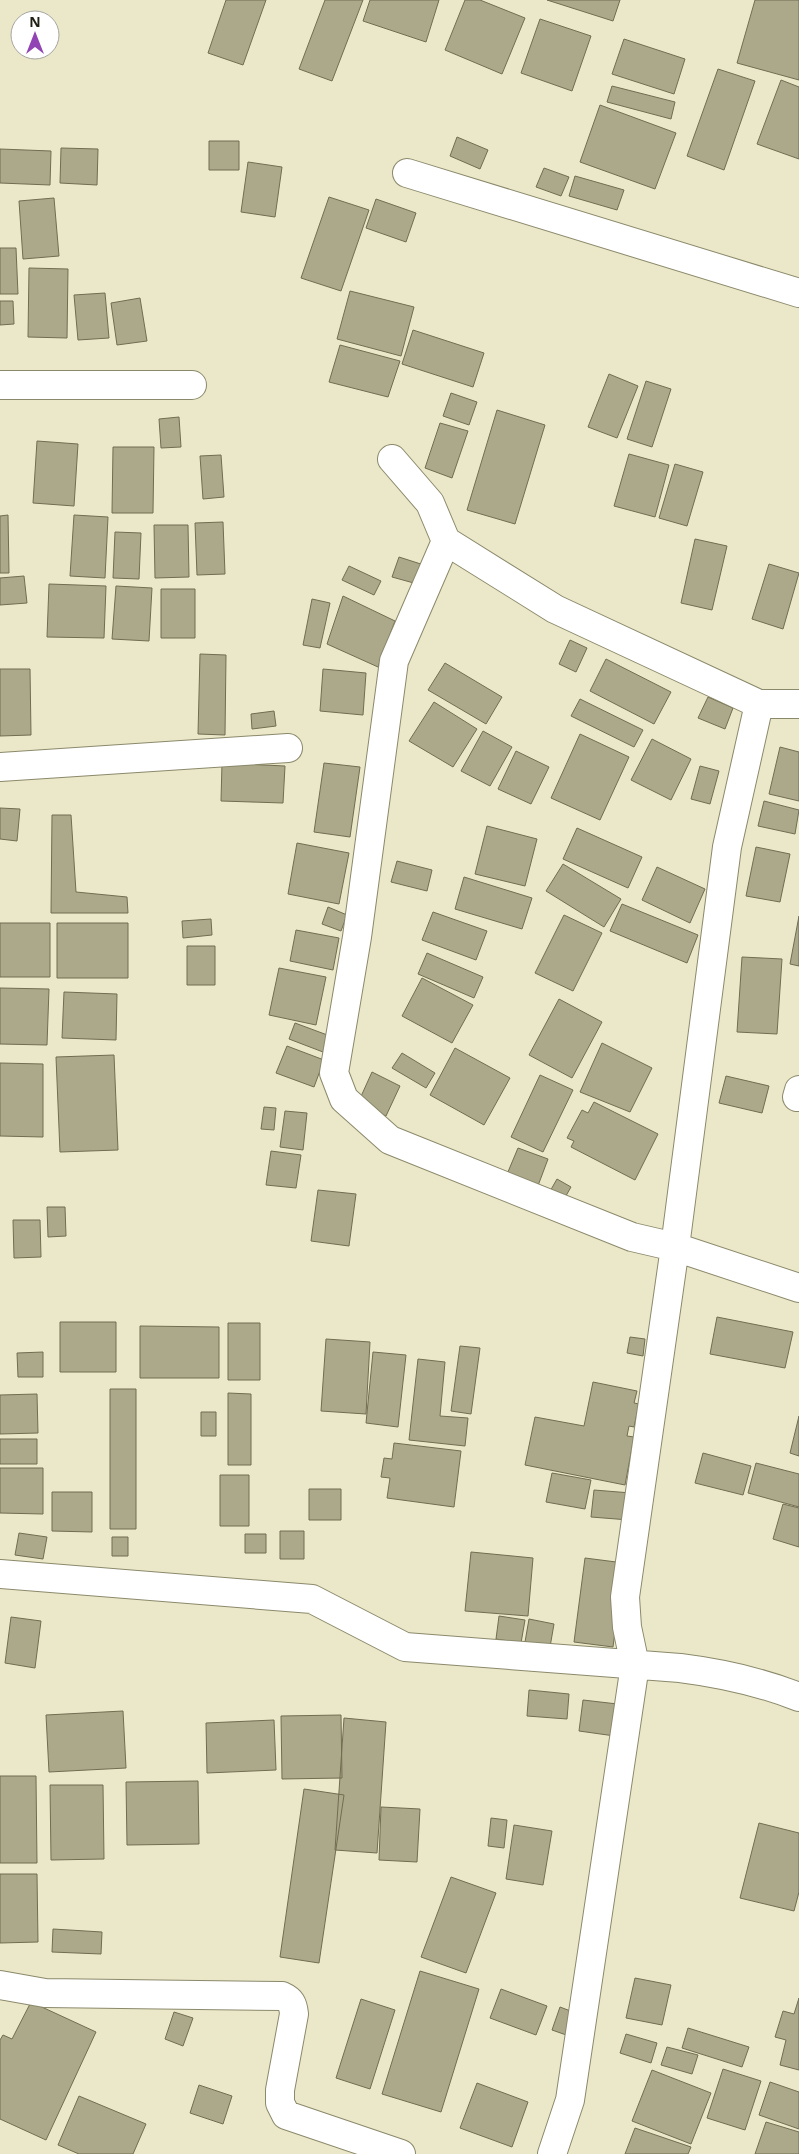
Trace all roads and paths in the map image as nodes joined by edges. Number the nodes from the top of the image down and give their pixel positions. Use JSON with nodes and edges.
{"nodes":[{"id":1,"x":407,"y":173,"type":"dead end"},
{"id":2,"x":799,"y":293,"type":"edge"},
{"id":3,"x":0,"y":385,"type":"edge"},
{"id":4,"x":192,"y":385,"type":"dead end"},
{"id":5,"x":392,"y":459,"type":"dead end"},
{"id":6,"x":446,"y":541,"type":"junction"},
{"id":7,"x":759,"y":704,"type":"junction"},
{"id":8,"x":799,"y":704,"type":"edge"},
{"id":9,"x":288,"y":748,"type":"dead end"},
{"id":10,"x":0,"y":768,"type":"edge"},
{"id":11,"x":675,"y":1247,"type":"junction"},
{"id":12,"x":799,"y":1288,"type":"edge"},
{"id":13,"x":0,"y":1574,"type":"edge"},
{"id":14,"x":635,"y":1665,"type":"junction"},
{"id":15,"x":799,"y":1696,"type":"edge"},
{"id":16,"x":0,"y":1985,"type":"edge"},
{"id":17,"x":401,"y":2154,"type":"edge"},
{"id":18,"x":552,"y":2154,"type":"edge"}],
"edges":[{"from":1,"to":2,"type":"street"},
{"from":3,"to":4,"type":"street"},
{"from":5,"to":6,"type":"street"},
{"from":6,"to":7,"type":"street"},
{"from":6,"to":11,"type":"street"},
{"from":7,"to":8,"type":"street"},
{"from":7,"to":11,"type":"street"},
{"from":9,"to":10,"type":"street"},
{"from":11,"to":12,"type":"street"},
{"from":11,"to":14,"type":"street"},
{"from":13,"to":14,"type":"street"},
{"from":14,"to":15,"type":"street"},
{"from":14,"to":18,"type":"street"},
{"from":16,"to":17,"type":"street"}]}
